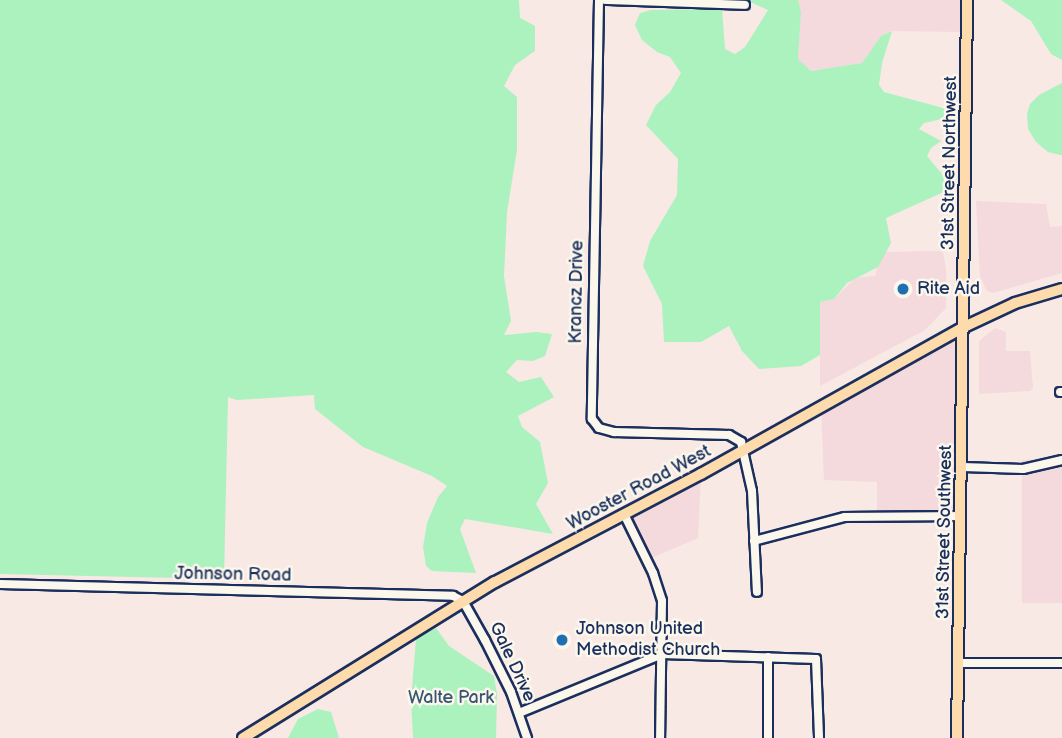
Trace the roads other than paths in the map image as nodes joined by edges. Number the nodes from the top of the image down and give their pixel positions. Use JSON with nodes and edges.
{"nodes":[{"id":1,"x":599,"y":0,"type":"edge"},
{"id":2,"x":605,"y":0,"type":"edge"},
{"id":3,"x":967,"y":0,"type":"edge"},
{"id":4,"x":746,"y":5,"type":"dead end"},
{"id":5,"x":1062,"y":289,"type":"edge"},
{"id":6,"x":964,"y":327,"type":"junction"},
{"id":7,"x":744,"y":450,"type":"junction"},
{"id":8,"x":1062,"y":460,"type":"edge"},
{"id":9,"x":962,"y":467,"type":"junction"},
{"id":10,"x":624,"y":514,"type":"junction"},
{"id":11,"x":961,"y":516,"type":"junction"},
{"id":12,"x":754,"y":541,"type":"junction"},
{"id":13,"x":0,"y":584,"type":"edge"},
{"id":14,"x":757,"y":592,"type":"dead end"},
{"id":15,"x":464,"y":601,"type":"junction"},
{"id":16,"x":662,"y":654,"type":"junction"},
{"id":17,"x":768,"y":657,"type":"junction"},
{"id":18,"x":959,"y":663,"type":"junction"},
{"id":19,"x":1062,"y":663,"type":"edge"},
{"id":20,"x":519,"y":713,"type":"junction"},
{"id":21,"x":524,"y":736,"type":"edge"},
{"id":22,"x":243,"y":738,"type":"edge"},
{"id":23,"x":660,"y":738,"type":"edge"},
{"id":24,"x":768,"y":738,"type":"edge"},
{"id":25,"x":819,"y":738,"type":"edge"},
{"id":26,"x":957,"y":738,"type":"edge"}],
"edges":[{"from":1,"to":7,"type":"street","name":"Krancz Drive"},
{"from":2,"to":4,"type":"street"},
{"from":3,"to":6,"type":"main road","name":"31st Street Northwest"},
{"from":5,"to":6,"type":"main road","name":"Wooster Road West"},
{"from":6,"to":7,"type":"main road","name":"Wooster Road West"},
{"from":6,"to":9,"type":"main road","name":"31st Street Southwest"},
{"from":7,"to":10,"type":"main road","name":"Wooster Road West"},
{"from":7,"to":12,"type":"street"},
{"from":8,"to":9,"type":"street"},
{"from":9,"to":11,"type":"main road","name":"31st Street Southwest"},
{"from":10,"to":15,"type":"main road","name":"Wooster Road West"},
{"from":10,"to":16,"type":"street"},
{"from":11,"to":12,"type":"street"},
{"from":11,"to":18,"type":"main road","name":"31st Street Southwest"},
{"from":12,"to":14,"type":"street"},
{"from":13,"to":15,"type":"street","name":"Johnson Road"},
{"from":15,"to":20,"type":"street","name":"Gale Drive"},
{"from":15,"to":22,"type":"main road","name":"Wooster Road West"},
{"from":16,"to":17,"type":"street"},
{"from":16,"to":20,"type":"street"},
{"from":16,"to":23,"type":"street"},
{"from":17,"to":24,"type":"street"},
{"from":17,"to":25,"type":"street"},
{"from":18,"to":19,"type":"street"},
{"from":18,"to":26,"type":"main road","name":"31st Street Southwest"},
{"from":20,"to":21,"type":"street","name":"Gale Drive"}]}
